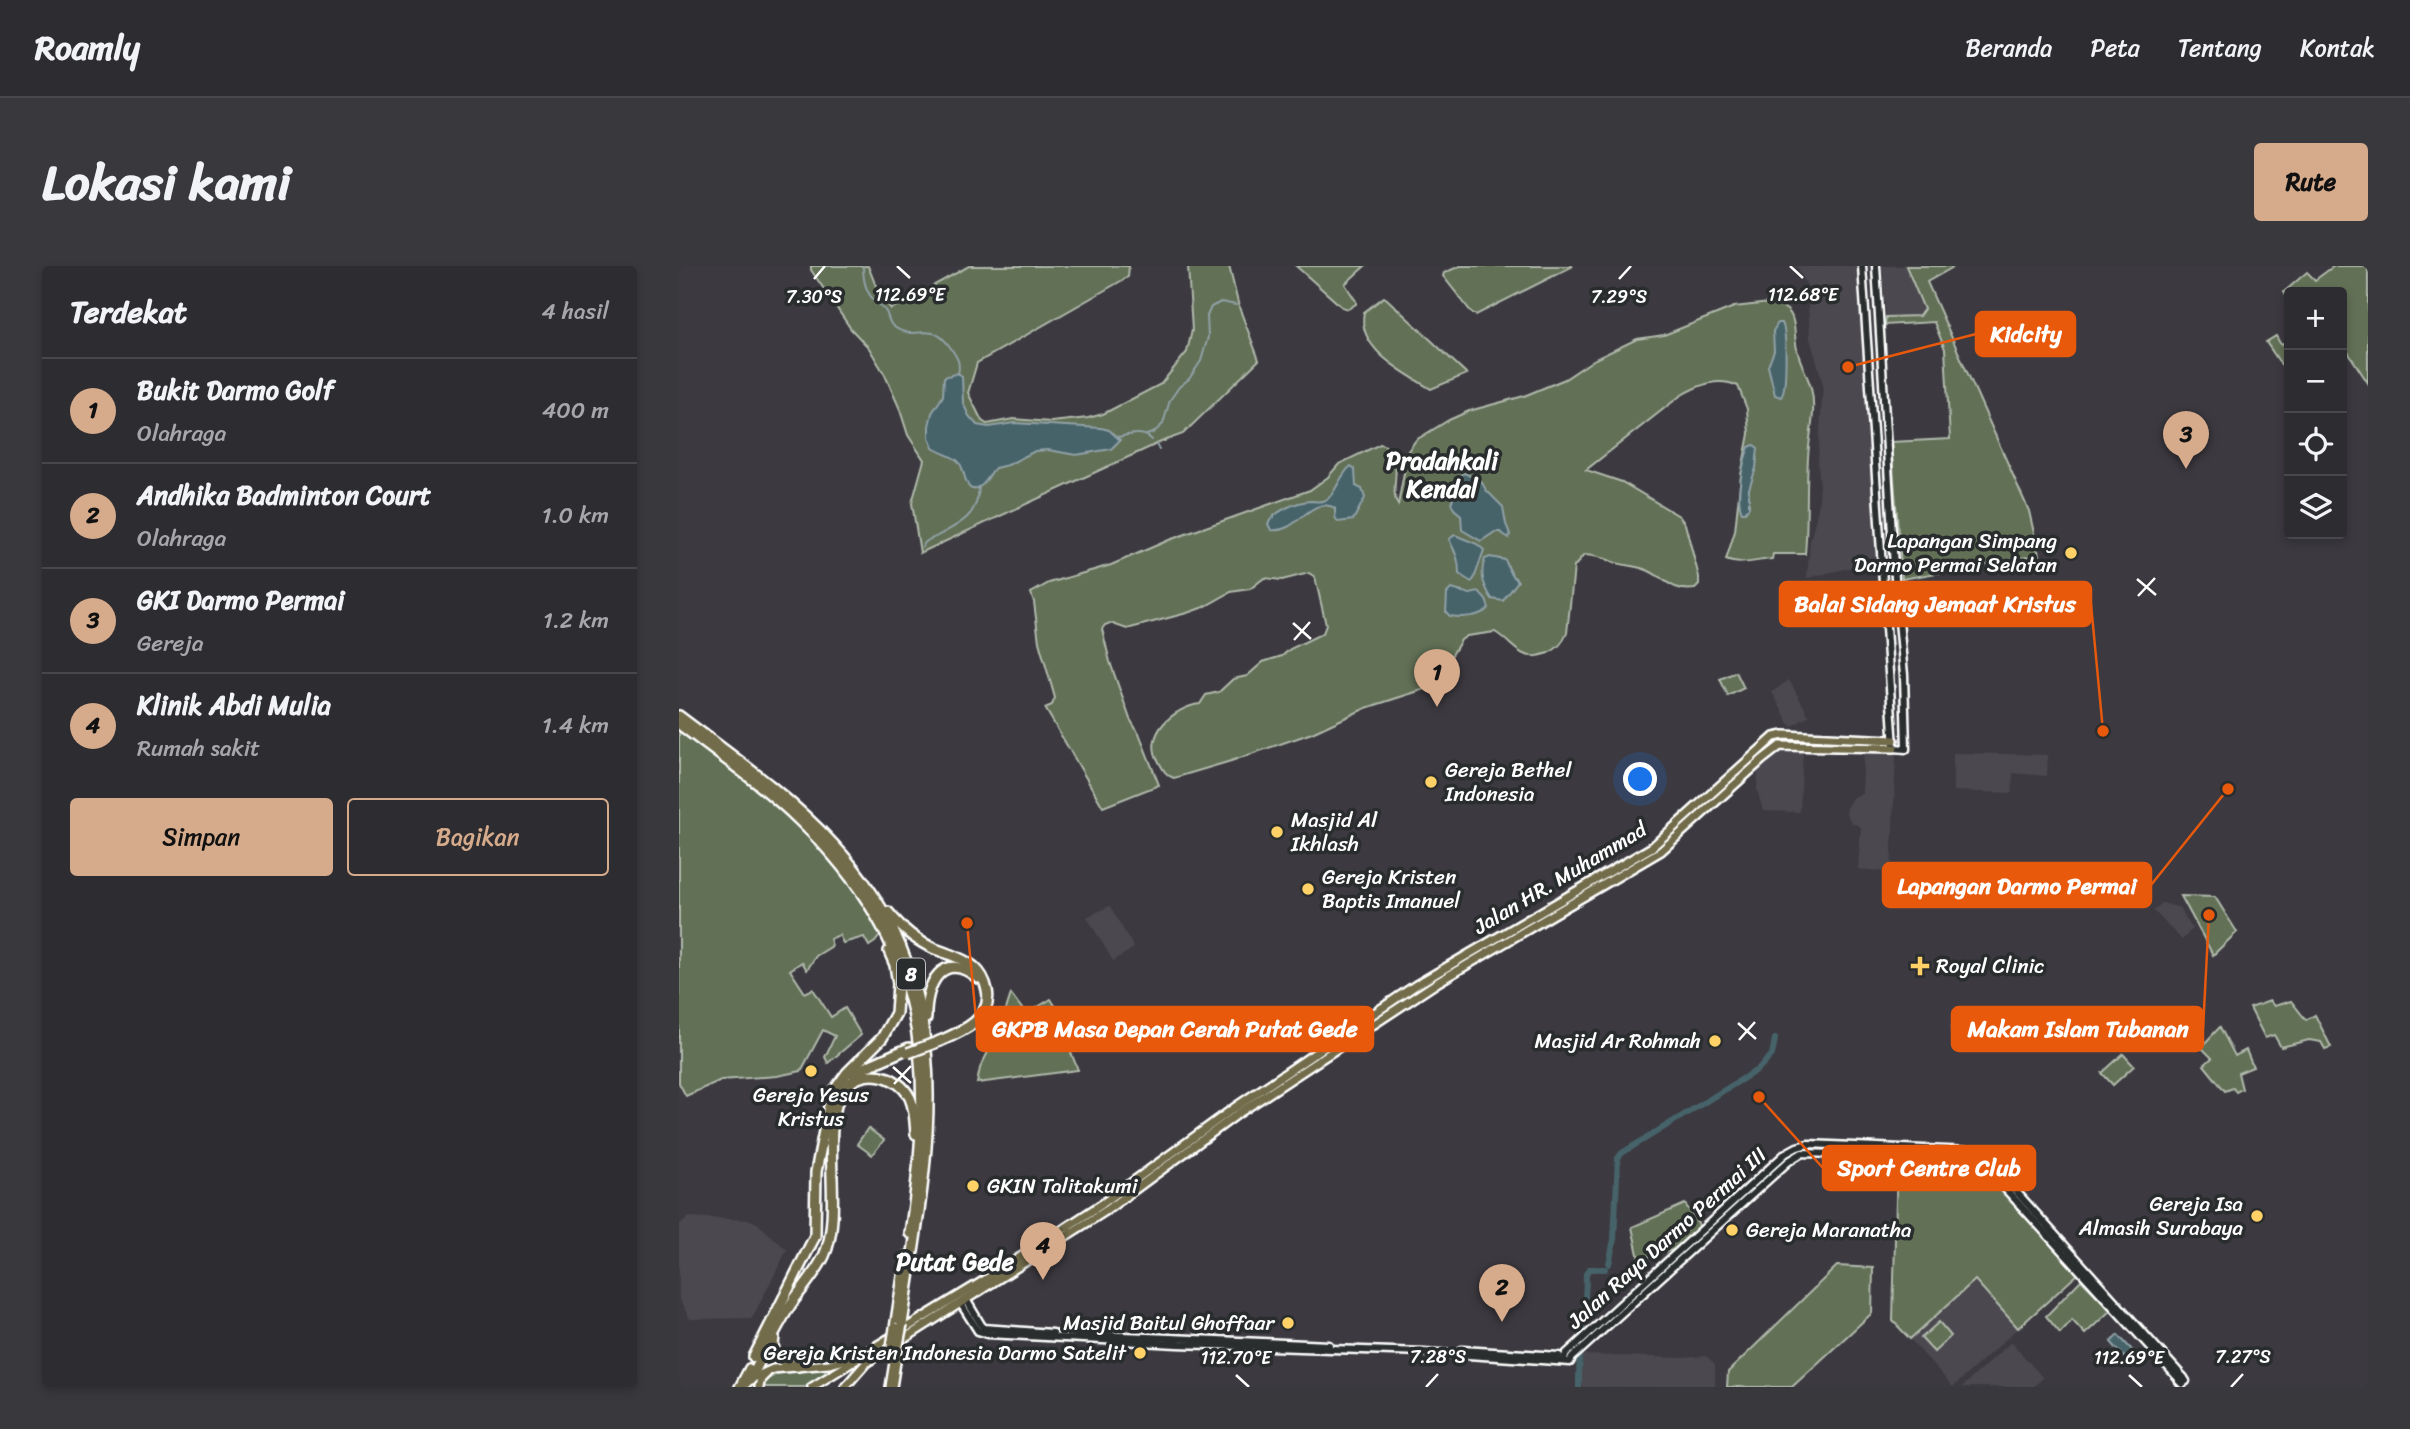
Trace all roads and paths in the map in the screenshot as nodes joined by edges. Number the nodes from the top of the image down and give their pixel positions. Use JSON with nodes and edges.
{"nodes":[{"id":1,"x":1862,"y":266,"type":"edge"},
{"id":2,"x":1876,"y":266,"type":"edge"},
{"id":3,"x":1869,"y":375,"type":"junction"},
{"id":4,"x":1882,"y":375,"type":"junction"},
{"id":5,"x":1872,"y":424,"type":"junction"},
{"id":6,"x":1886,"y":425,"type":"junction"},
{"id":7,"x":1881,"y":549,"type":"junction"},
{"id":8,"x":1893,"y":549,"type":"junction"},
{"id":9,"x":1882,"y":576,"type":"junction"},
{"id":10,"x":1895,"y":578,"type":"junction"},
{"id":11,"x":679,"y":716,"type":"edge"},
{"id":12,"x":679,"y":724,"type":"edge"},
{"id":13,"x":1894,"y":744,"type":"junction"},
{"id":14,"x":1685,"y":817,"type":"junction"},
{"id":15,"x":1691,"y":824,"type":"junction"},
{"id":16,"x":870,"y":889,"type":"junction"},
{"id":17,"x":1563,"y":903,"type":"junction"},
{"id":18,"x":874,"y":913,"type":"junction"},
{"id":19,"x":1485,"y":948,"type":"junction"},
{"id":20,"x":940,"y":1038,"type":"junction"},
{"id":21,"x":927,"y":1045,"type":"junction"},
{"id":22,"x":909,"y":1051,"type":"junction"},
{"id":23,"x":1287,"y":1076,"type":"junction"},
{"id":24,"x":844,"y":1077,"type":"junction"},
{"id":25,"x":855,"y":1077,"type":"junction"},
{"id":26,"x":919,"y":1160,"type":"junction"},
{"id":27,"x":1105,"y":1207,"type":"junction"},
{"id":28,"x":815,"y":1236,"type":"junction"},
{"id":29,"x":830,"y":1237,"type":"junction"},
{"id":30,"x":810,"y":1250,"type":"junction"},
{"id":31,"x":825,"y":1255,"type":"junction"},
{"id":32,"x":1680,"y":1257,"type":"junction"},
{"id":33,"x":964,"y":1302,"type":"junction"},
{"id":34,"x":899,"y":1326,"type":"junction"},
{"id":35,"x":777,"y":1329,"type":"junction"},
{"id":36,"x":1581,"y":1346,"type":"junction"},
{"id":37,"x":860,"y":1356,"type":"junction"},
{"id":38,"x":754,"y":1357,"type":"dead end"},
{"id":39,"x":893,"y":1358,"type":"junction"},
{"id":40,"x":1569,"y":1358,"type":"junction"},
{"id":41,"x":866,"y":1363,"type":"junction"},
{"id":42,"x":798,"y":1366,"type":"junction"},
{"id":43,"x":749,"y":1368,"type":"dead end"},
{"id":44,"x":777,"y":1368,"type":"junction"},
{"id":45,"x":751,"y":1379,"type":"junction"},
{"id":46,"x":2183,"y":1383,"type":"edge"},
{"id":47,"x":741,"y":1387,"type":"edge"},
{"id":48,"x":759,"y":1387,"type":"edge"},
{"id":49,"x":812,"y":1387,"type":"edge"},
{"id":50,"x":821,"y":1387,"type":"edge"},
{"id":51,"x":845,"y":1387,"type":"edge"},
{"id":52,"x":886,"y":1387,"type":"edge"},
{"id":53,"x":891,"y":1387,"type":"edge"}],
"edges":[{"from":1,"to":3,"type":"main road"},
{"from":2,"to":4,"type":"main road"},
{"from":3,"to":4,"type":"main road"},
{"from":3,"to":5,"type":"main road"},
{"from":4,"to":6,"type":"main road"},
{"from":5,"to":6,"type":"main road"},
{"from":5,"to":7,"type":"main road"},
{"from":6,"to":8,"type":"main road"},
{"from":7,"to":8,"type":"main road"},
{"from":7,"to":9,"type":"main road"},
{"from":8,"to":10,"type":"main road"},
{"from":9,"to":10,"type":"main road"},
{"from":9,"to":13,"type":"main road"},
{"from":10,"to":13,"type":"main road"},
{"from":11,"to":16,"type":"highway","number":"8"},
{"from":12,"to":18,"type":"highway","number":"8"},
{"from":13,"to":14,"type":"main road","name":"Jalan HR. Muhammad"},
{"from":13,"to":15,"type":"main road","name":"Jalan HR. Muhammad"},
{"from":14,"to":15,"type":"main road"},
{"from":14,"to":17,"type":"main road","name":"Jalan HR. Muhammad"},
{"from":15,"to":17,"type":"main road","name":"Jalan HR. Muhammad"},
{"from":16,"to":20,"type":"highway"},
{"from":16,"to":21,"type":"highway","number":"8"},
{"from":17,"to":19,"type":"main road","name":"Jalan HR. Muhammad"},
{"from":18,"to":24,"type":"highway"},
{"from":18,"to":26,"type":"highway","number":"8"},
{"from":19,"to":23,"type":"main road","name":"Jalan HR. Muhammad"},
{"from":19,"to":23,"type":"main road","name":"Jalan HR. Muhammad"},
{"from":20,"to":21,"type":"highway"},
{"from":20,"to":22,"type":"highway","bridge":true},
{"from":21,"to":34,"type":"highway","number":"8"},
{"from":22,"to":24,"type":"highway"},
{"from":22,"to":25,"type":"highway"},
{"from":23,"to":27,"type":"main road"},
{"from":24,"to":28,"type":"highway"},
{"from":25,"to":26,"type":"highway"},
{"from":25,"to":29,"type":"highway"},
{"from":26,"to":34,"type":"highway","number":"8"},
{"from":27,"to":33,"type":"main road"},
{"from":27,"to":37,"type":"main road"},
{"from":28,"to":29,"type":"highway"},
{"from":28,"to":30,"type":"highway"},
{"from":29,"to":31,"type":"highway"},
{"from":30,"to":31,"type":"highway"},
{"from":30,"to":38,"type":"highway"},
{"from":31,"to":35,"type":"highway"},
{"from":32,"to":36,"type":"main road","name":"Jalan Raya Darmo Permai III"},
{"from":32,"to":36,"type":"main road","name":"Jalan Raya Darmo Permai III"},
{"from":32,"to":46,"type":"main road","name":"Jalan Raya Darmo Permai III"},
{"from":33,"to":40,"type":"main road"},
{"from":33,"to":41,"type":"main road"},
{"from":34,"to":39,"type":"highway","number":"8","bridge":true},
{"from":35,"to":42,"type":"highway"},
{"from":35,"to":45,"type":"highway"},
{"from":36,"to":40,"type":"main road","name":"Jalan Raya Darmo Permai III"},
{"from":36,"to":40,"type":"main road","name":"Jalan Raya Darmo Permai III"},
{"from":37,"to":42,"type":"main road"},
{"from":37,"to":49,"type":"main road"},
{"from":39,"to":52,"type":"highway","number":"8"},
{"from":39,"to":53,"type":"highway","number":"8"},
{"from":41,"to":50,"type":"main road"},
{"from":41,"to":51,"type":"main road"},
{"from":42,"to":44,"type":"main road"},
{"from":43,"to":47,"type":"main road"},
{"from":44,"to":45,"type":"main road"},
{"from":44,"to":48,"type":"main road"},
{"from":45,"to":47,"type":"main road"}]}
